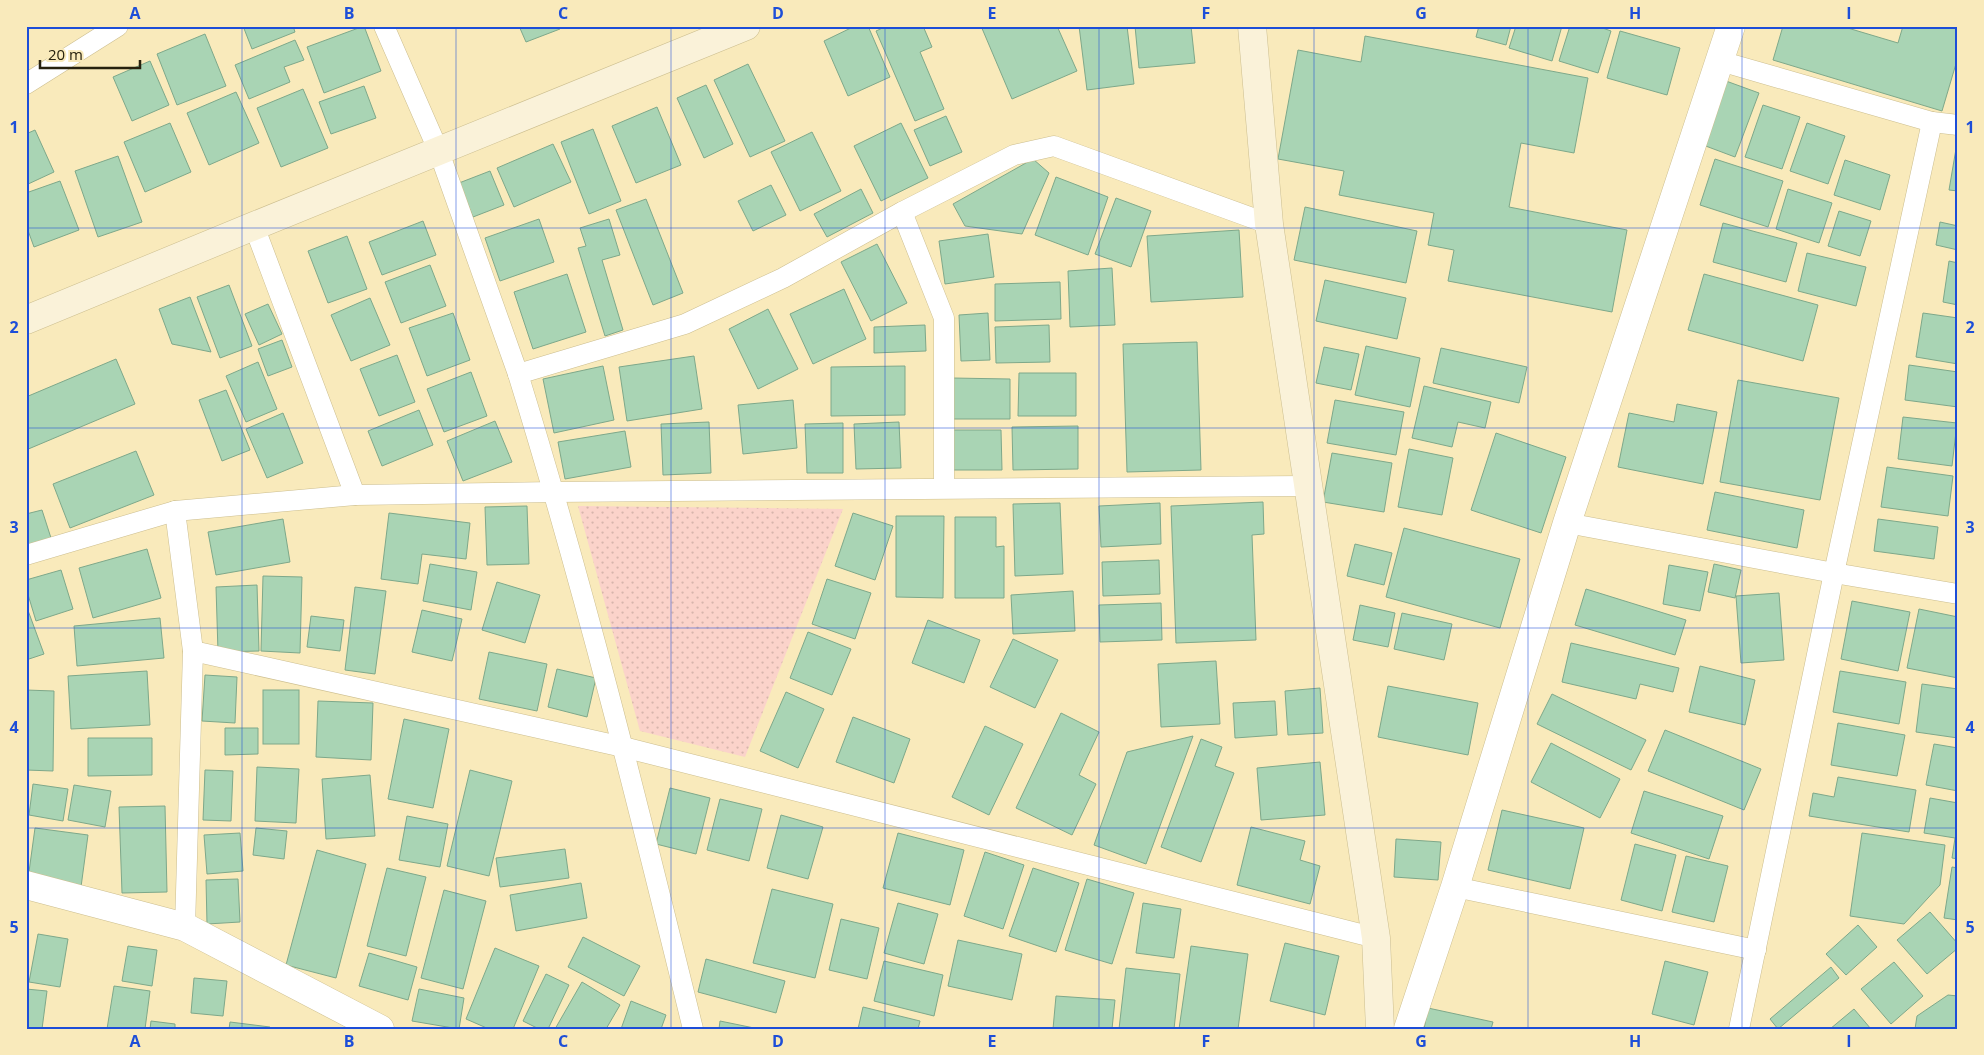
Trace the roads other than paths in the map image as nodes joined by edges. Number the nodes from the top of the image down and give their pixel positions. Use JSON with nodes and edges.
{"nodes":[{"id":1,"x":118,"y":26,"type":"edge"},
{"id":2,"x":384,"y":26,"type":"edge"},
{"id":3,"x":746,"y":26,"type":"edge"},
{"id":4,"x":1252,"y":26,"type":"edge"},
{"id":5,"x":1731,"y":26,"type":"edge"},
{"id":6,"x":1720,"y":61,"type":"junction"},
{"id":7,"x":26,"y":84,"type":"edge"},
{"id":8,"x":1932,"y":122,"type":"junction"},
{"id":9,"x":1958,"y":125,"type":"edge"},
{"id":10,"x":439,"y":152,"type":"junction"},
{"id":11,"x":902,"y":212,"type":"junction"},
{"id":12,"x":1269,"y":224,"type":"junction"},
{"id":13,"x":254,"y":226,"type":"junction"},
{"id":14,"x":26,"y":320,"type":"edge"},
{"id":15,"x":518,"y":374,"type":"junction"},
{"id":16,"x":1307,"y":486,"type":"junction"},
{"id":17,"x":944,"y":488,"type":"junction"},
{"id":18,"x":554,"y":492,"type":"junction"},
{"id":19,"x":355,"y":495,"type":"junction"},
{"id":20,"x":175,"y":511,"type":"junction"},
{"id":21,"x":1567,"y":523,"type":"junction"},
{"id":22,"x":26,"y":555,"type":"edge"},
{"id":23,"x":1834,"y":573,"type":"junction"},
{"id":24,"x":1958,"y":594,"type":"edge"},
{"id":25,"x":193,"y":651,"type":"junction"},
{"id":26,"x":624,"y":747,"type":"junction"},
{"id":27,"x":26,"y":885,"type":"edge"},
{"id":28,"x":1455,"y":887,"type":"junction"},
{"id":29,"x":185,"y":927,"type":"junction"},
{"id":30,"x":1376,"y":938,"type":"junction"},
{"id":31,"x":1756,"y":950,"type":"junction"},
{"id":32,"x":380,"y":1029,"type":"edge"},
{"id":33,"x":693,"y":1029,"type":"edge"},
{"id":34,"x":1380,"y":1029,"type":"edge"},
{"id":35,"x":1408,"y":1029,"type":"edge"},
{"id":36,"x":1739,"y":1029,"type":"edge"}],
"edges":[{"from":1,"to":7,"type":"lane"},
{"from":2,"to":10,"type":"lane"},
{"from":3,"to":10,"type":"street"},
{"from":4,"to":12,"type":"street"},
{"from":5,"to":6,"type":"street"},
{"from":6,"to":8,"type":"lane"},
{"from":6,"to":21,"type":"street"},
{"from":8,"to":9,"type":"lane"},
{"from":8,"to":23,"type":"lane"},
{"from":10,"to":13,"type":"street"},
{"from":10,"to":15,"type":"lane"},
{"from":11,"to":12,"type":"lane"},
{"from":11,"to":15,"type":"lane"},
{"from":11,"to":17,"type":"lane"},
{"from":12,"to":16,"type":"street"},
{"from":13,"to":14,"type":"street"},
{"from":13,"to":19,"type":"lane"},
{"from":15,"to":18,"type":"lane"},
{"from":16,"to":17,"type":"lane"},
{"from":16,"to":30,"type":"street"},
{"from":17,"to":18,"type":"lane"},
{"from":18,"to":19,"type":"lane"},
{"from":18,"to":26,"type":"lane"},
{"from":19,"to":20,"type":"lane"},
{"from":20,"to":22,"type":"lane"},
{"from":20,"to":25,"type":"lane"},
{"from":21,"to":23,"type":"lane"},
{"from":21,"to":28,"type":"street"},
{"from":23,"to":24,"type":"lane"},
{"from":23,"to":31,"type":"lane"},
{"from":25,"to":26,"type":"lane"},
{"from":25,"to":29,"type":"lane"},
{"from":26,"to":30,"type":"lane"},
{"from":26,"to":33,"type":"lane"},
{"from":27,"to":29,"type":"street"},
{"from":28,"to":31,"type":"lane"},
{"from":28,"to":35,"type":"street"},
{"from":29,"to":32,"type":"street"},
{"from":30,"to":34,"type":"street"},
{"from":31,"to":36,"type":"lane"}]}
